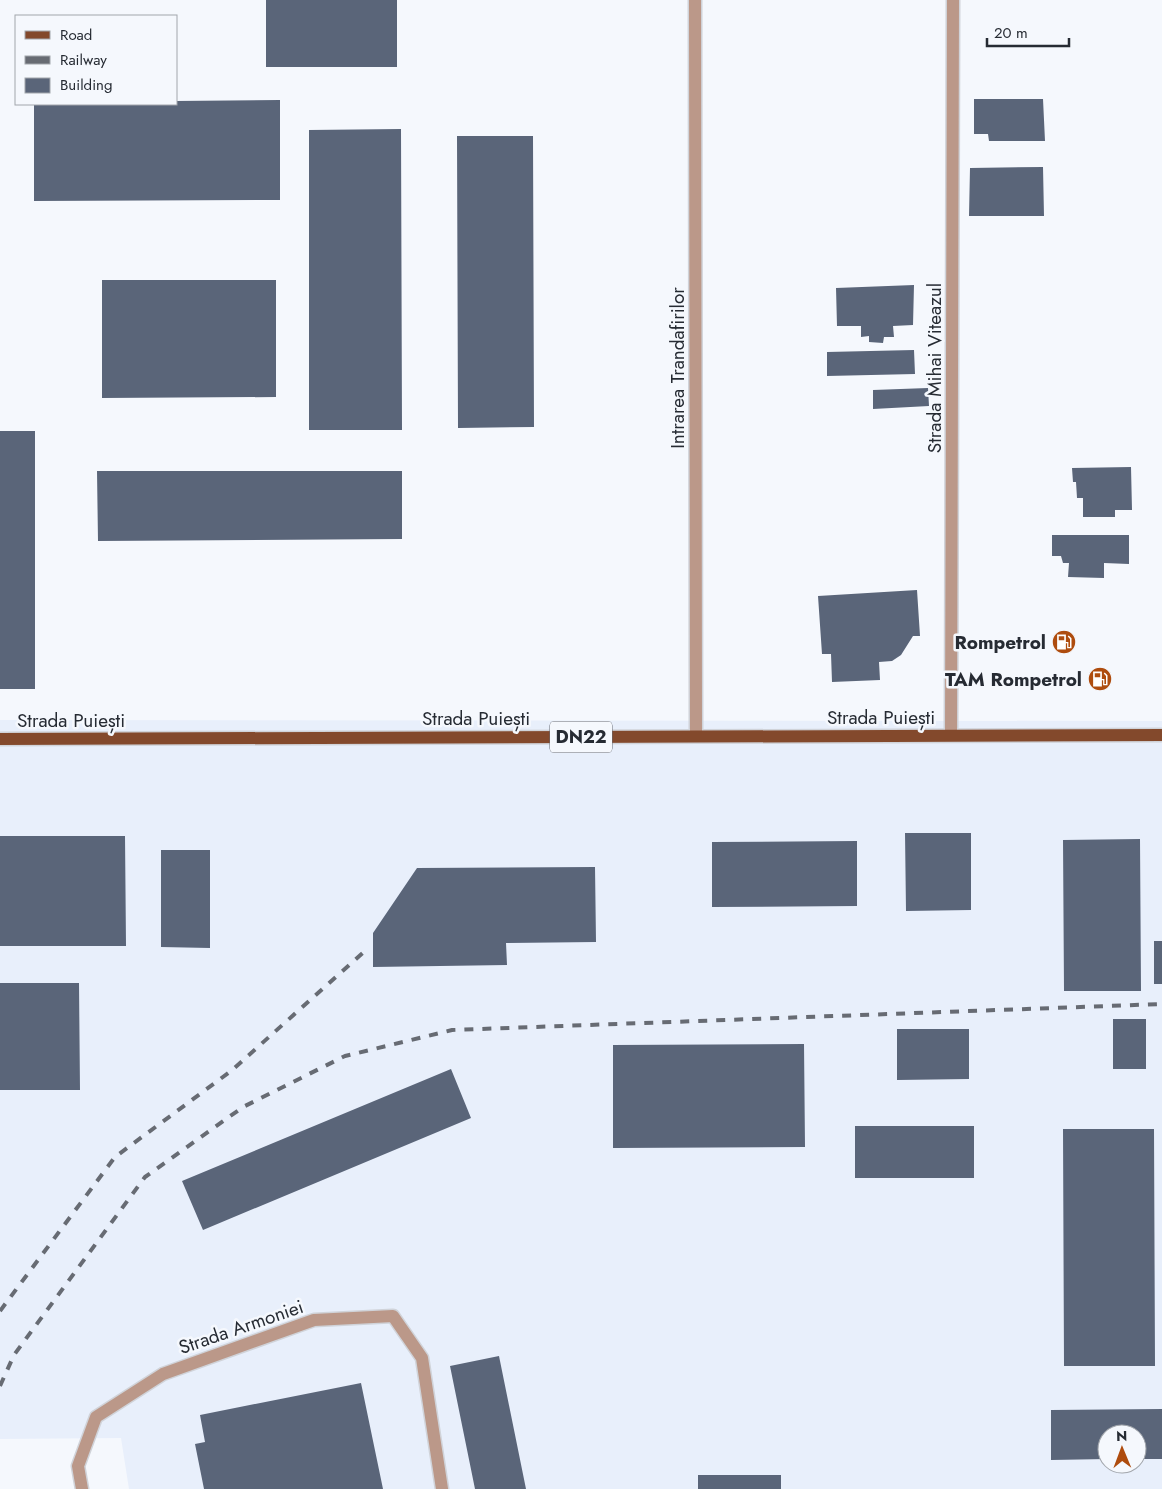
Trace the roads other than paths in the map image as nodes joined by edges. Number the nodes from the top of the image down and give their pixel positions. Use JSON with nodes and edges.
{"nodes":[{"id":1,"x":695,"y":0,"type":"edge"},
{"id":2,"x":953,"y":0,"type":"edge"},
{"id":3,"x":951,"y":735,"type":"junction"},
{"id":4,"x":1162,"y":735,"type":"edge"},
{"id":5,"x":696,"y":736,"type":"junction"},
{"id":6,"x":0,"y":739,"type":"edge"},
{"id":7,"x":82,"y":1489,"type":"edge"},
{"id":8,"x":442,"y":1489,"type":"edge"}],
"edges":[{"from":1,"to":5,"type":"street","name":"Intrarea Trandafirilor"},
{"from":2,"to":3,"type":"street","name":"Strada Mihai Viteazul"},
{"from":3,"to":4,"type":"main road","name":"Strada Puiești","number":"DN22"},
{"from":3,"to":5,"type":"main road","name":"Strada Puiești","number":"DN22"},
{"from":5,"to":6,"type":"main road","name":"Strada Puiești","number":"DN22"},
{"from":7,"to":8,"type":"street","name":"Strada Armoniei"}]}
